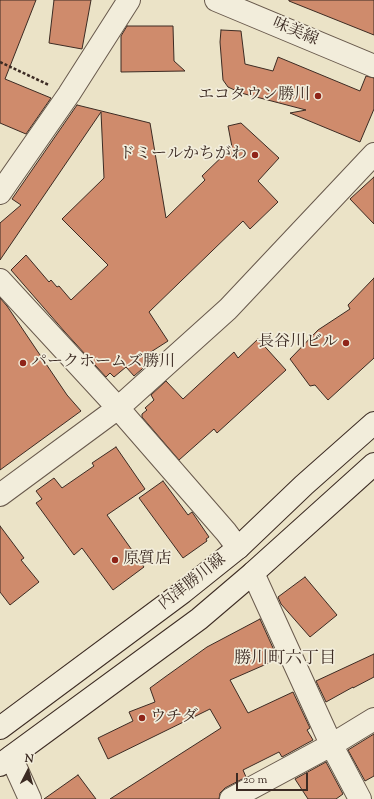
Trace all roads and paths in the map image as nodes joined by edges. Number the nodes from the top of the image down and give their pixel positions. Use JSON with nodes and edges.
{"nodes":[{"id":1,"x":129,"y":0,"type":"edge"},
{"id":2,"x":216,"y":0,"type":"edge"},
{"id":3,"x":0,"y":62,"type":"edge"},
{"id":4,"x":374,"y":66,"type":"edge"},
{"id":5,"x":69,"y":94,"type":"junction"},
{"id":6,"x":374,"y":154,"type":"edge"},
{"id":7,"x":0,"y":193,"type":"edge"},
{"id":8,"x":0,"y":280,"type":"edge"},
{"id":9,"x":118,"y":408,"type":"junction"},
{"id":10,"x":374,"y":423,"type":"edge"},
{"id":11,"x":374,"y":464,"type":"edge"},
{"id":12,"x":0,"y":495,"type":"edge"},
{"id":13,"x":238,"y":548,"type":"junction"},
{"id":14,"x":252,"y":573,"type":"junction"},
{"id":15,"x":374,"y":719,"type":"edge"},
{"id":16,"x":0,"y":728,"type":"edge"},
{"id":17,"x":331,"y":744,"type":"junction"},
{"id":18,"x":6,"y":761,"type":"edge"},
{"id":19,"x":30,"y":799,"type":"edge"},
{"id":20,"x":231,"y":799,"type":"edge"},
{"id":21,"x":360,"y":799,"type":"edge"}],
"edges":[{"from":1,"to":5,"type":"street"},
{"from":2,"to":4,"type":"street","name":"味美線"},
{"from":3,"to":5,"type":"path"},
{"from":5,"to":7,"type":"street"},
{"from":6,"to":9,"type":"street"},
{"from":8,"to":9,"type":"street"},
{"from":9,"to":12,"type":"street"},
{"from":9,"to":13,"type":"street"},
{"from":10,"to":13,"type":"street","name":"内津勝川線"},
{"from":11,"to":14,"type":"street","name":"内津勝川線"},
{"from":13,"to":16,"type":"street","name":"内津勝川線"},
{"from":14,"to":17,"type":"street"},
{"from":14,"to":18,"type":"street","name":"内津勝川線"},
{"from":15,"to":17,"type":"street"},
{"from":17,"to":20,"type":"street"},
{"from":17,"to":21,"type":"street"},
{"from":18,"to":19,"type":"street"}]}
